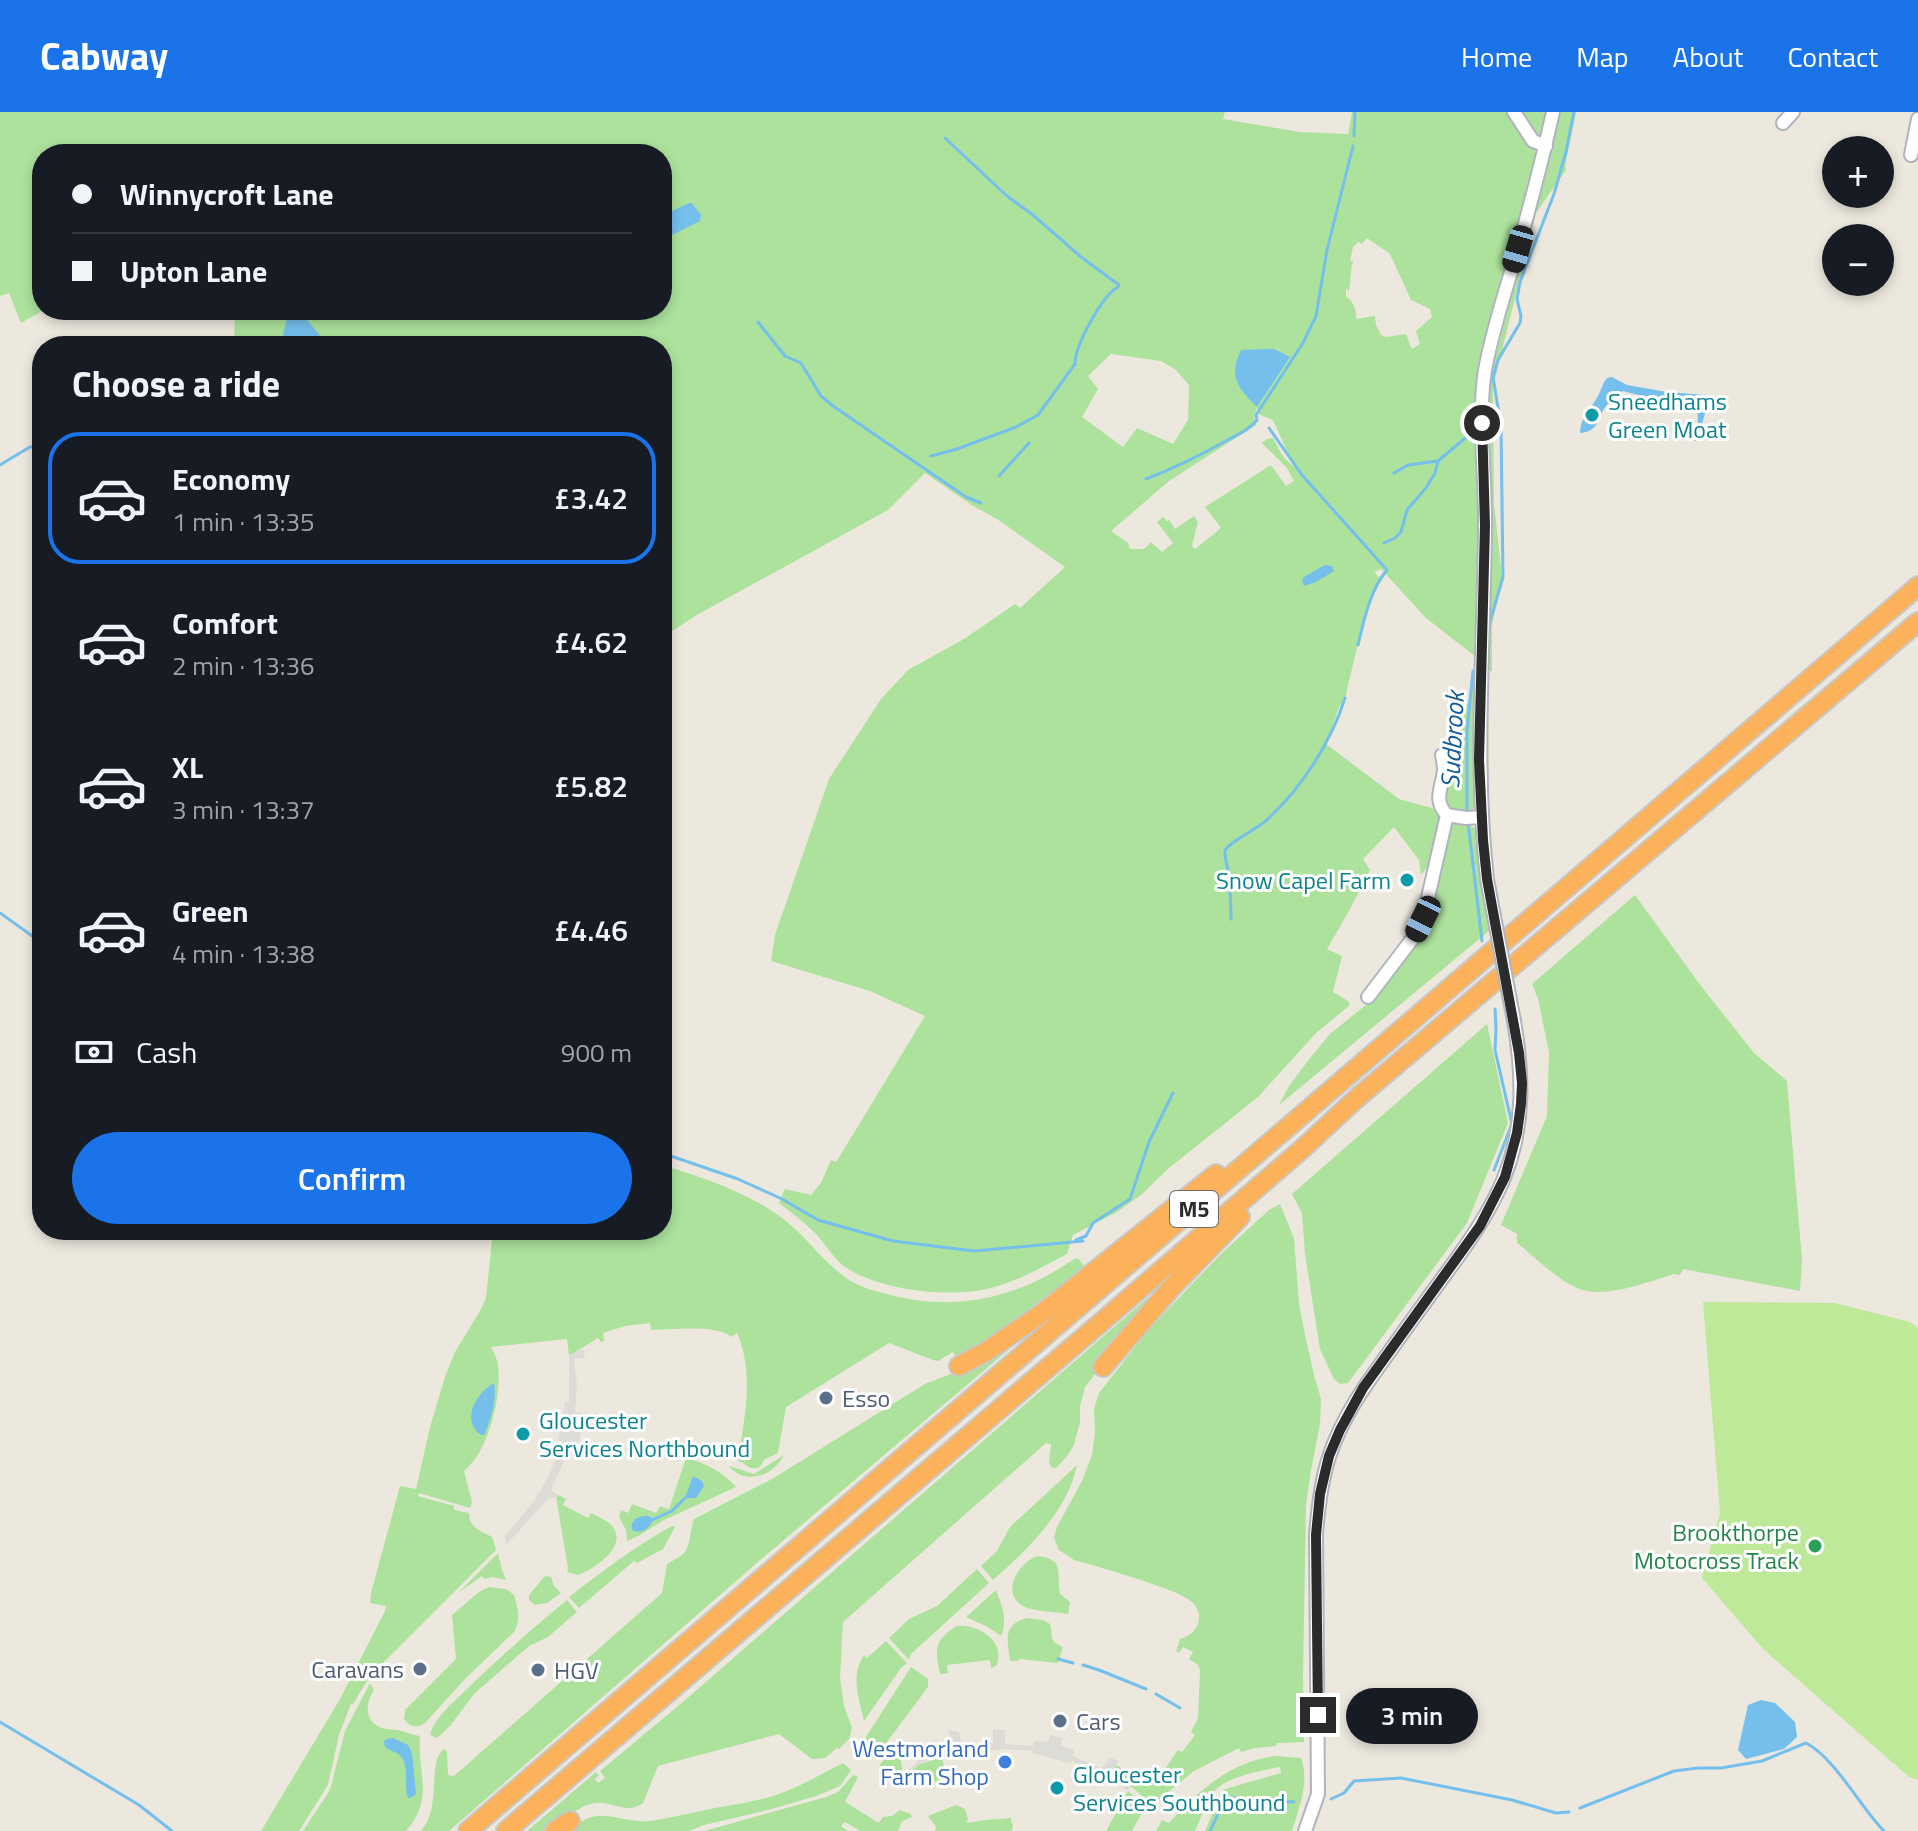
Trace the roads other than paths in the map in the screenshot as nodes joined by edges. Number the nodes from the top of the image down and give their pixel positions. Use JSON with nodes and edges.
{"nodes":[{"id":1,"x":1514,"y":112,"type":"edge"},
{"id":2,"x":1553,"y":112,"type":"edge"},
{"id":3,"x":1793,"y":112,"type":"edge"},
{"id":4,"x":1918,"y":119,"type":"edge"},
{"id":5,"x":1783,"y":123,"type":"dead end"},
{"id":6,"x":1546,"y":146,"type":"junction"},
{"id":7,"x":1911,"y":155,"type":"dead end"},
{"id":8,"x":1918,"y":586,"type":"edge"},
{"id":9,"x":1918,"y":622,"type":"edge"},
{"id":10,"x":1442,"y":755,"type":"dead end"},
{"id":11,"x":1447,"y":815,"type":"junction"},
{"id":12,"x":1482,"y":817,"type":"junction"},
{"id":13,"x":1368,"y":997,"type":"dead end"},
{"id":14,"x":1284,"y":1131,"type":"junction"},
{"id":15,"x":1301,"y":1150,"type":"junction"},
{"id":16,"x":959,"y":1366,"type":"dead end"},
{"id":17,"x":1103,"y":1367,"type":"dead end"},
{"id":18,"x":468,"y":1831,"type":"edge"},
{"id":19,"x":506,"y":1831,"type":"edge"},
{"id":20,"x":1305,"y":1831,"type":"edge"}],
"edges":[{"from":1,"to":6,"type":"street"},
{"from":2,"to":6,"type":"street"},
{"from":3,"to":5,"type":"street"},
{"from":4,"to":7,"type":"street"},
{"from":6,"to":12,"type":"street"},
{"from":8,"to":14,"type":"highway","number":"M5"},
{"from":9,"to":15,"type":"highway","number":"M5"},
{"from":10,"to":11,"type":"street"},
{"from":11,"to":12,"type":"street"},
{"from":11,"to":13,"type":"street"},
{"from":12,"to":20,"type":"street","bridge":true},
{"from":14,"to":16,"type":"highway","number":"M5"},
{"from":14,"to":18,"type":"highway","number":"M5"},
{"from":15,"to":17,"type":"highway","number":"M5"},
{"from":15,"to":19,"type":"highway","number":"M5"}]}
